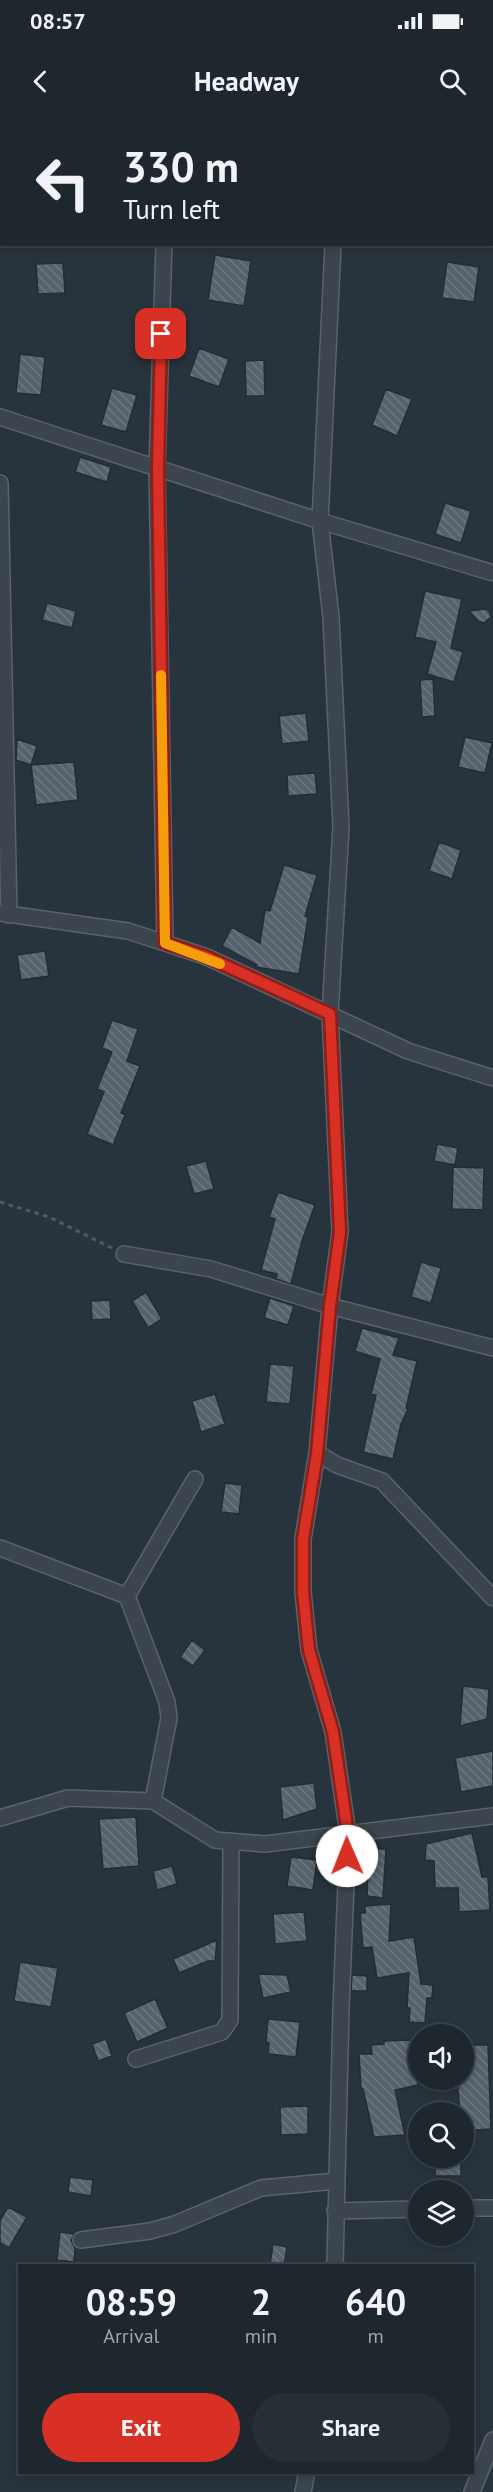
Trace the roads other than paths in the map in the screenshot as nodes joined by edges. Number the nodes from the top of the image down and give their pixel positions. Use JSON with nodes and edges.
{"nodes":[{"id":1,"x":164,"y":246,"type":"edge"},
{"id":2,"x":333,"y":246,"type":"edge"},
{"id":3,"x":0,"y":417,"type":"edge"},
{"id":4,"x":158,"y":468,"type":"junction"},
{"id":5,"x":0,"y":483,"type":"edge"},
{"id":6,"x":320,"y":520,"type":"junction"},
{"id":7,"x":493,"y":573,"type":"edge"},
{"id":8,"x":4,"y":914,"type":"edge"},
{"id":9,"x":165,"y":943,"type":"junction"},
{"id":10,"x":330,"y":1014,"type":"junction"},
{"id":11,"x":493,"y":1078,"type":"edge"},
{"id":12,"x":124,"y":1254,"type":"road end"},
{"id":13,"x":330,"y":1306,"type":"junction"},
{"id":14,"x":493,"y":1348,"type":"edge"},
{"id":15,"x":317,"y":1454,"type":"junction"},
{"id":16,"x":195,"y":1479,"type":"dead end"},
{"id":17,"x":0,"y":1548,"type":"edge"},
{"id":18,"x":127,"y":1596,"type":"junction"},
{"id":19,"x":493,"y":1598,"type":"edge"},
{"id":20,"x":153,"y":1801,"type":"junction"},
{"id":21,"x":493,"y":1816,"type":"edge"},
{"id":22,"x":0,"y":1818,"type":"edge"},
{"id":23,"x":348,"y":1834,"type":"junction"},
{"id":24,"x":231,"y":1842,"type":"junction"},
{"id":25,"x":136,"y":2059,"type":"dead end"},
{"id":26,"x":336,"y":2181,"type":"junction"},
{"id":27,"x":474,"y":2208,"type":"edge"},
{"id":28,"x":493,"y":2208,"type":"edge"},
{"id":29,"x":408,"y":2209,"type":"edge"},
{"id":30,"x":336,"y":2211,"type":"junction"},
{"id":31,"x":81,"y":2240,"type":"dead end"},
{"id":32,"x":336,"y":2264,"type":"edge"},
{"id":33,"x":493,"y":2440,"type":"edge"},
{"id":34,"x":307,"y":2474,"type":"edge"},
{"id":35,"x":303,"y":2492,"type":"edge"},
{"id":36,"x":472,"y":2492,"type":"edge"}],
"edges":[{"from":1,"to":4,"type":"street"},
{"from":2,"to":6,"type":"street"},
{"from":3,"to":4,"type":"street"},
{"from":4,"to":6,"type":"street"},
{"from":4,"to":9,"type":"street"},
{"from":5,"to":8,"type":"street"},
{"from":6,"to":7,"type":"street"},
{"from":6,"to":10,"type":"street"},
{"from":8,"to":9,"type":"street"},
{"from":9,"to":10,"type":"street"},
{"from":10,"to":11,"type":"street"},
{"from":10,"to":13,"type":"street"},
{"from":12,"to":13,"type":"street"},
{"from":13,"to":14,"type":"street"},
{"from":13,"to":15,"type":"street"},
{"from":15,"to":19,"type":"street"},
{"from":15,"to":23,"type":"street"},
{"from":16,"to":18,"type":"street"},
{"from":17,"to":18,"type":"street"},
{"from":18,"to":20,"type":"street"},
{"from":20,"to":22,"type":"street"},
{"from":20,"to":24,"type":"street"},
{"from":21,"to":23,"type":"street"},
{"from":23,"to":24,"type":"street"},
{"from":23,"to":26,"type":"street"},
{"from":24,"to":25,"type":"street"},
{"from":26,"to":30,"type":"street"},
{"from":26,"to":31,"type":"street"},
{"from":27,"to":28,"type":"street"},
{"from":29,"to":30,"type":"street"},
{"from":30,"to":32,"type":"street"},
{"from":33,"to":36,"type":"street"},
{"from":34,"to":35,"type":"street"}]}
